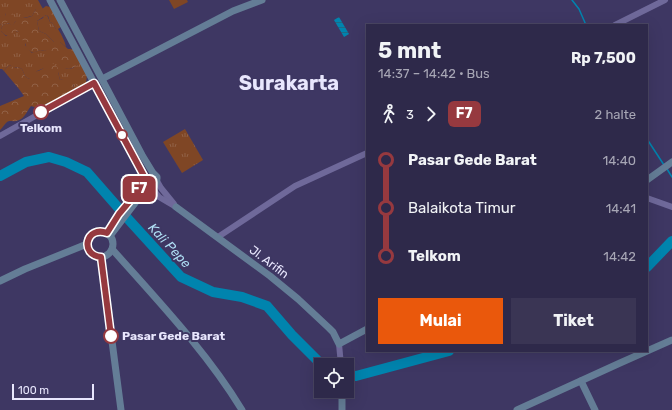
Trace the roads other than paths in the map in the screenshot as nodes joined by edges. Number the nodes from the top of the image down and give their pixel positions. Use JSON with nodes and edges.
{"nodes":[{"id":1,"x":50,"y":0,"type":"edge"},
{"id":2,"x":60,"y":0,"type":"edge"},
{"id":3,"x":262,"y":0,"type":"edge"},
{"id":4,"x":665,"y":0,"type":"edge"},
{"id":5,"x":617,"y":24,"type":"edge"},
{"id":6,"x":102,"y":79,"type":"junction"},
{"id":7,"x":94,"y":83,"type":"junction"},
{"id":8,"x":0,"y":136,"type":"edge"},
{"id":9,"x":366,"y":153,"type":"edge"},
{"id":10,"x":667,"y":166,"type":"edge"},
{"id":11,"x":153,"y":173,"type":"junction"},
{"id":12,"x":648,"y":179,"type":"edge"},
{"id":13,"x":157,"y":181,"type":"junction"},
{"id":14,"x":147,"y":183,"type":"junction"},
{"id":15,"x":648,"y":198,"type":"edge"},
{"id":16,"x":176,"y":207,"type":"junction"},
{"id":17,"x":672,"y":207,"type":"edge"},
{"id":18,"x":108,"y":235,"type":"junction"},
{"id":19,"x":218,"y":237,"type":"junction"},
{"id":20,"x":87,"y":244,"type":"junction"},
{"id":21,"x":112,"y":249,"type":"junction"},
{"id":22,"x":101,"y":257,"type":"junction"},
{"id":23,"x":0,"y":281,"type":"edge"},
{"id":24,"x":366,"y":330,"type":"edge"},
{"id":25,"x":672,"y":340,"type":"edge"},
{"id":26,"x":339,"y":344,"type":"junction"},
{"id":27,"x":648,"y":351,"type":"edge"},
{"id":28,"x":645,"y":352,"type":"edge"},
{"id":29,"x":340,"y":358,"type":"edge"},
{"id":30,"x":580,"y":381,"type":"junction"},
{"id":31,"x":342,"y":398,"type":"edge"},
{"id":32,"x":121,"y":410,"type":"edge"},
{"id":33,"x":242,"y":410,"type":"edge"},
{"id":34,"x":342,"y":410,"type":"edge"},
{"id":35,"x":517,"y":410,"type":"edge"},
{"id":36,"x":595,"y":410,"type":"edge"}],
"edges":[{"from":1,"to":7,"type":"main road"},
{"from":2,"to":6,"type":"main road"},
{"from":3,"to":6,"type":"main road"},
{"from":4,"to":5,"type":"street"},
{"from":6,"to":11,"type":"main road"},
{"from":7,"to":8,"type":"street"},
{"from":7,"to":14,"type":"main road"},
{"from":9,"to":19,"type":"street"},
{"from":10,"to":12,"type":"main road"},
{"from":11,"to":13,"type":"main road"},
{"from":11,"to":14,"type":"main road"},
{"from":13,"to":14,"type":"main road"},
{"from":13,"to":16,"type":"street"},
{"from":14,"to":16,"type":"street"},
{"from":14,"to":18,"type":"main road"},
{"from":15,"to":17,"type":"street"},
{"from":16,"to":19,"type":"main road","name":"Jl. Arifin"},
{"from":18,"to":20,"type":"main road"},
{"from":18,"to":21,"type":"main road"},
{"from":19,"to":26,"type":"main road","name":"Jl. Arifin"},
{"from":20,"to":22,"type":"main road"},
{"from":20,"to":23,"type":"main road"},
{"from":21,"to":22,"type":"main road"},
{"from":21,"to":33,"type":"main road"},
{"from":22,"to":32,"type":"main road"},
{"from":24,"to":26,"type":"main road"},
{"from":25,"to":27,"type":"main road"},
{"from":26,"to":29,"type":"street"},
{"from":28,"to":30,"type":"main road"},
{"from":30,"to":35,"type":"main road"},
{"from":30,"to":36,"type":"main road"},
{"from":31,"to":34,"type":"main road"}]}
